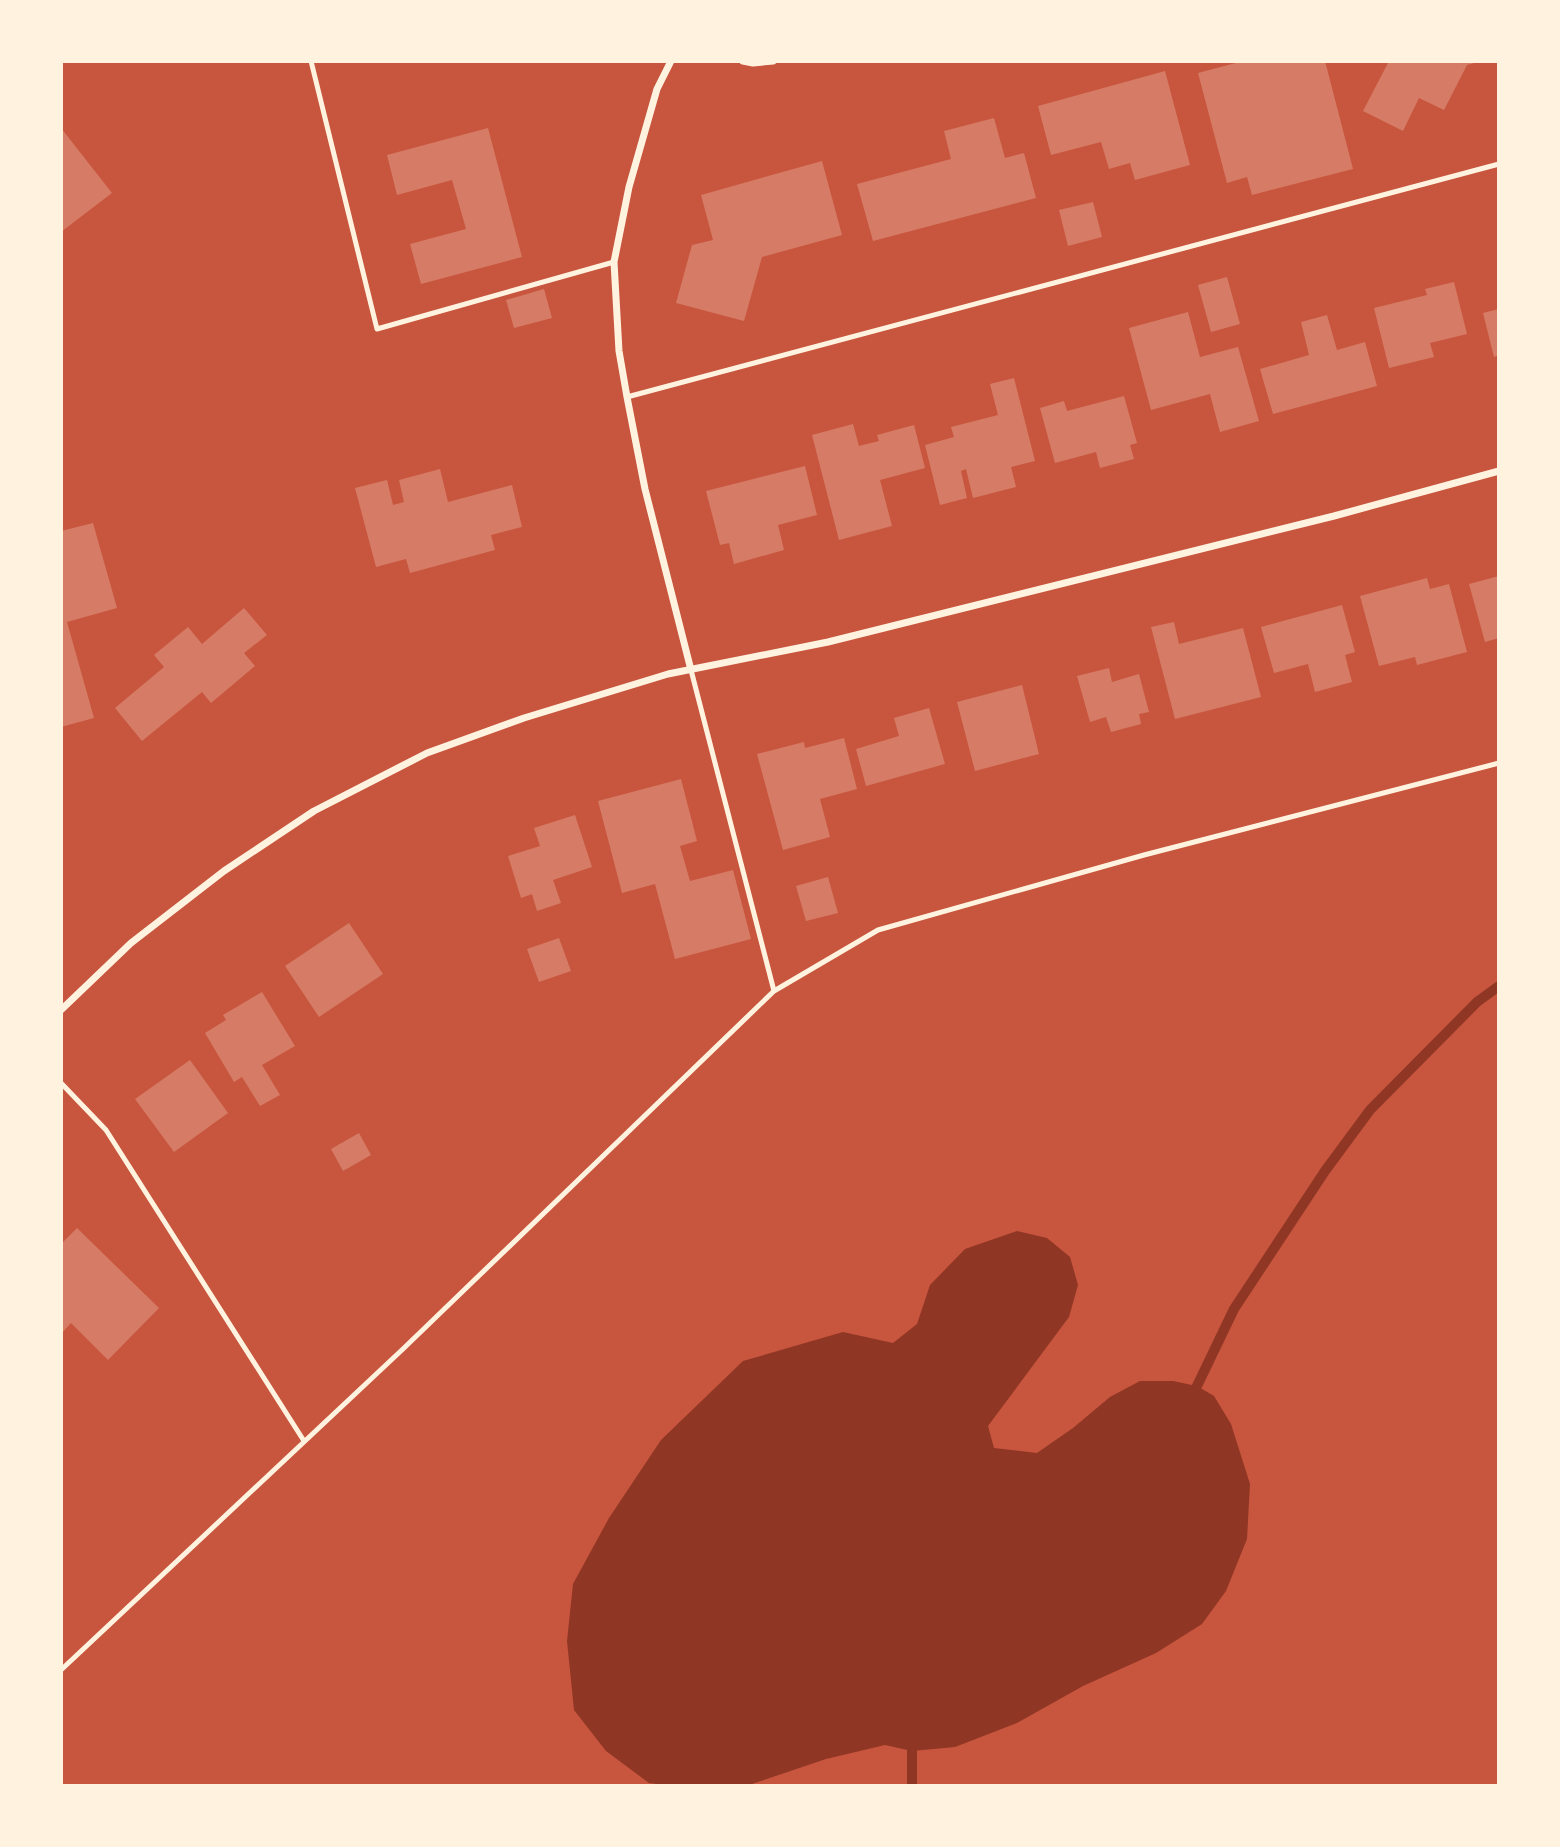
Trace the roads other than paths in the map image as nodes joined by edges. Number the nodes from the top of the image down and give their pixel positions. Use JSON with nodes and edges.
{"nodes":[{"id":1,"x":311,"y":61,"type":"edge"},
{"id":2,"x":671,"y":61,"type":"edge"},
{"id":3,"x":743,"y":61,"type":"edge"},
{"id":4,"x":773,"y":61,"type":"edge"},
{"id":5,"x":1499,"y":164,"type":"edge"},
{"id":6,"x":614,"y":262,"type":"junction"},
{"id":7,"x":627,"y":397,"type":"junction"},
{"id":8,"x":1499,"y":471,"type":"edge"},
{"id":9,"x":691,"y":670,"type":"junction"},
{"id":10,"x":1499,"y":763,"type":"edge"},
{"id":11,"x":774,"y":991,"type":"junction"},
{"id":12,"x":61,"y":1010,"type":"edge"},
{"id":13,"x":61,"y":1083,"type":"edge"},
{"id":14,"x":304,"y":1441,"type":"junction"},
{"id":15,"x":61,"y":1670,"type":"edge"}],
"edges":[{"from":1,"to":6,"type":"lane"},
{"from":2,"to":6,"type":"street"},
{"from":3,"to":4,"type":"street"},
{"from":5,"to":7,"type":"lane"},
{"from":6,"to":7,"type":"street"},
{"from":7,"to":9,"type":"street"},
{"from":8,"to":9,"type":"street"},
{"from":9,"to":11,"type":"lane"},
{"from":9,"to":12,"type":"street"},
{"from":10,"to":11,"type":"lane"},
{"from":11,"to":14,"type":"lane"},
{"from":13,"to":14,"type":"lane"},
{"from":14,"to":15,"type":"lane"}]}
